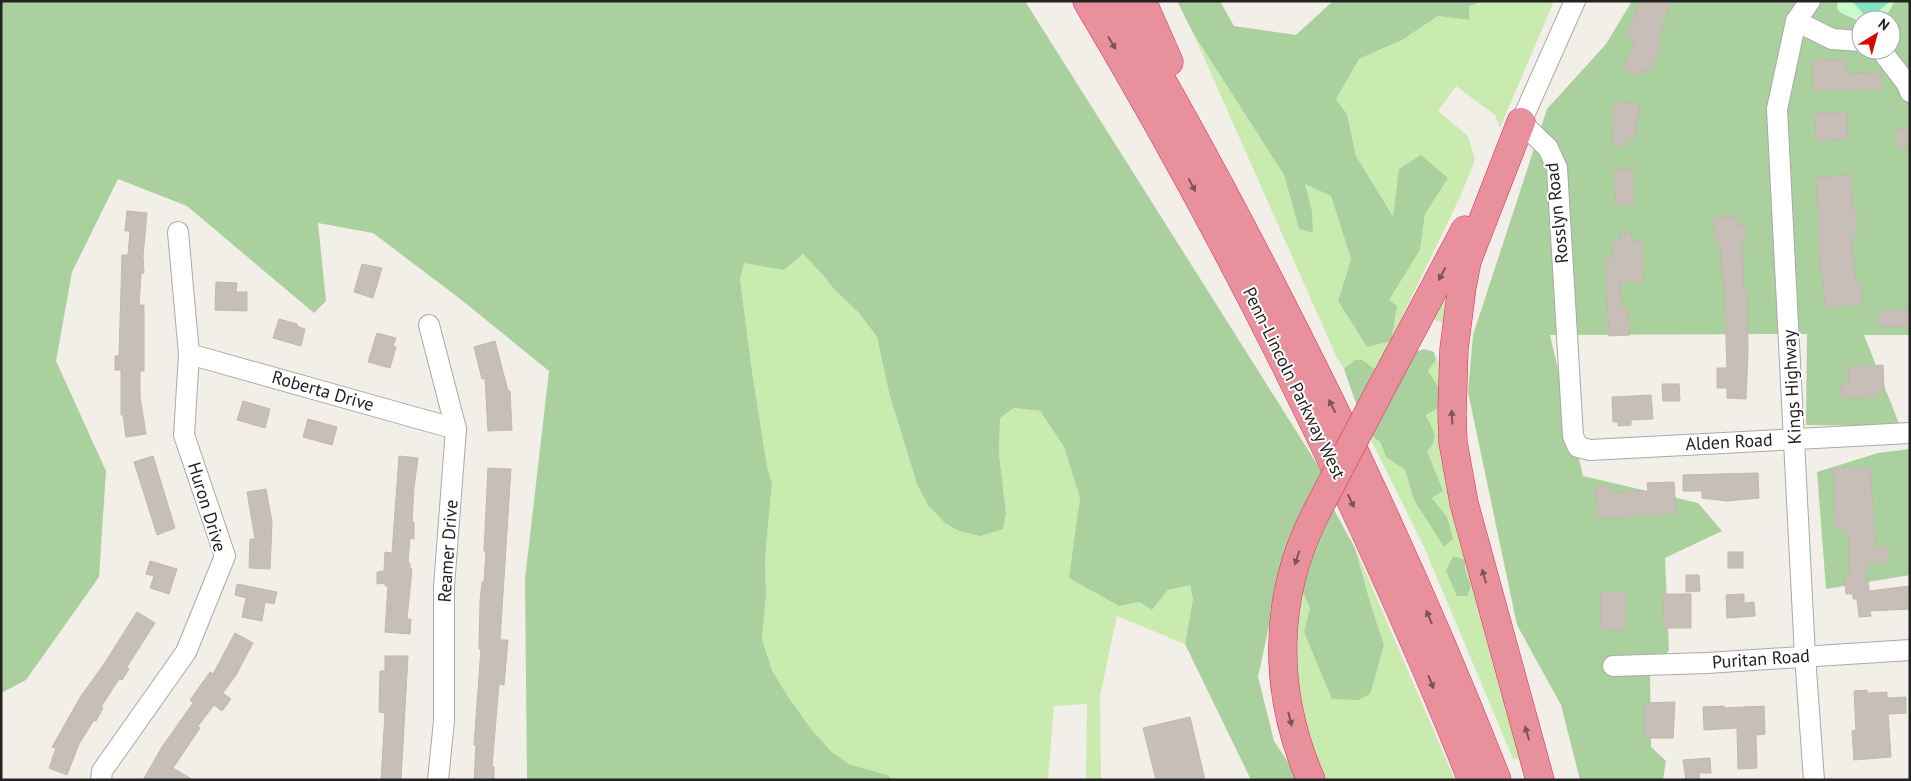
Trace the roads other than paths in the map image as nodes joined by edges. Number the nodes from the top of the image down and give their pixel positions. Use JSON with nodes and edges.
{"nodes":[{"id":1,"x":1087,"y":1,"type":"edge"},
{"id":2,"x":1116,"y":1,"type":"edge"},
{"id":3,"x":1142,"y":1,"type":"edge"},
{"id":4,"x":1575,"y":1,"type":"edge"},
{"id":5,"x":1810,"y":1,"type":"edge"},
{"id":6,"x":1796,"y":21,"type":"junction"},
{"id":7,"x":1851,"y":40,"type":"edge"},
{"id":8,"x":1889,"y":60,"type":"edge"},
{"id":9,"x":1910,"y":92,"type":"edge"},
{"id":10,"x":1521,"y":122,"type":"junction"},
{"id":11,"x":178,"y":232,"type":"dead end"},
{"id":12,"x":1254,"y":250,"type":"junction"},
{"id":13,"x":429,"y":325,"type":"dead end"},
{"id":14,"x":1409,"y":336,"type":"junction"},
{"id":15,"x":1454,"y":349,"type":"junction"},
{"id":16,"x":189,"y":354,"type":"junction"},
{"id":17,"x":456,"y":429,"type":"junction"},
{"id":18,"x":1910,"y":433,"type":"edge"},
{"id":19,"x":1795,"y":438,"type":"junction"},
{"id":20,"x":1578,"y":447,"type":"joint"},
{"id":21,"x":1910,"y":650,"type":"edge"},
{"id":22,"x":1805,"y":656,"type":"junction"},
{"id":23,"x":1613,"y":666,"type":"dead end"},
{"id":24,"x":102,"y":780,"type":"edge"},
{"id":25,"x":438,"y":780,"type":"edge"},
{"id":26,"x":1311,"y":780,"type":"edge"},
{"id":27,"x":1472,"y":780,"type":"edge"},
{"id":28,"x":1496,"y":780,"type":"edge"},
{"id":29,"x":1540,"y":780,"type":"edge"},
{"id":30,"x":1814,"y":780,"type":"edge"}],
"edges":[{"from":1,"to":27,"type":"highway","name":"Penn-Lincoln Parkway West","one_way":true},
{"from":2,"to":12,"type":"highway","name":"Penn-Lincoln Parkway West"},
{"from":3,"to":12,"type":"highway"},
{"from":4,"to":10,"type":"street"},
{"from":5,"to":6,"type":"street","name":"Kings Highway"},
{"from":6,"to":7,"type":"street"},
{"from":6,"to":19,"type":"street","name":"Kings Highway"},
{"from":8,"to":9,"type":"street"},
{"from":10,"to":14,"type":"highway","one_way":true},
{"from":10,"to":15,"type":"highway"},
{"from":10,"to":20,"type":"street","name":"Rosslyn Road"},
{"from":11,"to":16,"type":"street","name":"Huron Drive"},
{"from":28,"to":12,"type":"highway","name":"Penn-Lincoln Parkway West","one_way":true},
{"from":13,"to":17,"type":"street","name":"Reamer Drive"},
{"from":14,"to":15,"type":"highway"},
{"from":14,"to":26,"type":"highway","one_way":true,"bridge":true},
{"from":29,"to":15,"type":"highway","one_way":true},
{"from":16,"to":17,"type":"street","name":"Roberta Drive"},
{"from":16,"to":24,"type":"street","name":"Huron Drive"},
{"from":17,"to":25,"type":"street","name":"Reamer Drive"},
{"from":18,"to":19,"type":"street","name":"Alden Road"},
{"from":19,"to":20,"type":"street","name":"Alden Road"},
{"from":19,"to":22,"type":"street","name":"Kings Highway"},
{"from":21,"to":22,"type":"street","name":"Puritan Road"},
{"from":22,"to":23,"type":"street","name":"Puritan Road"},
{"from":22,"to":30,"type":"street","name":"Kings Highway"}]}
